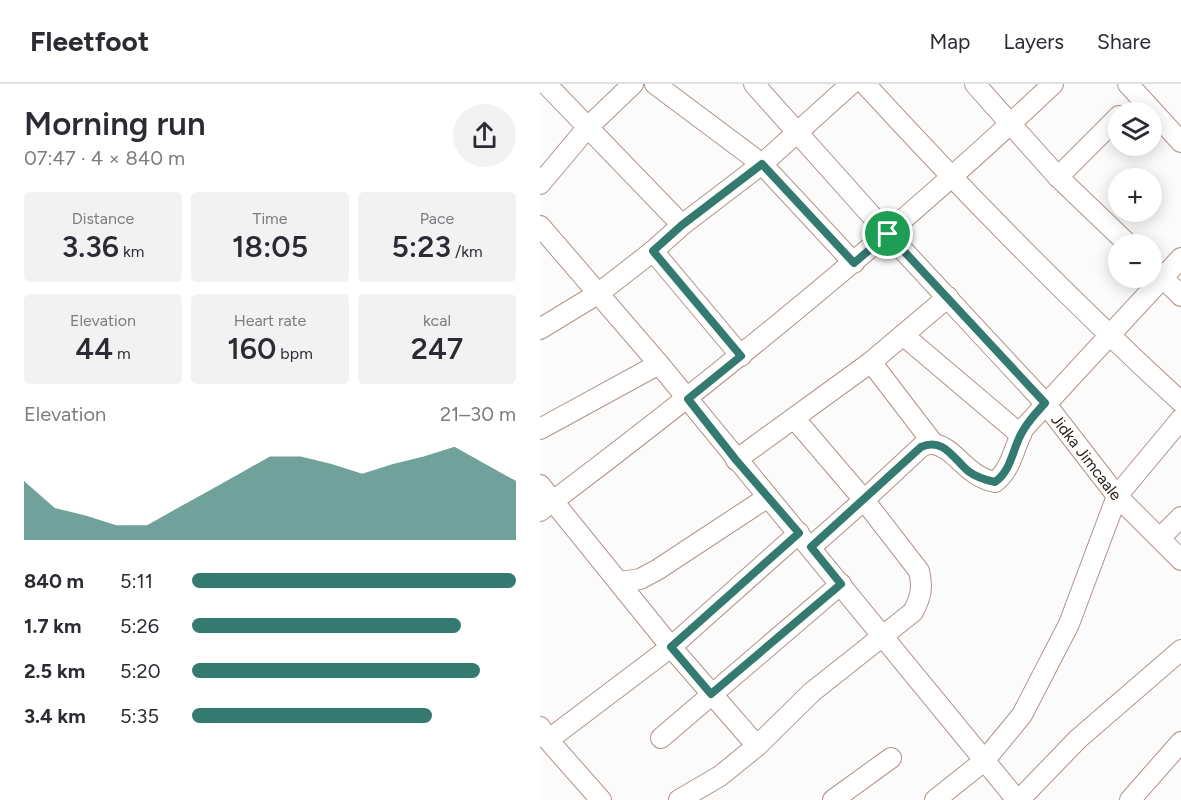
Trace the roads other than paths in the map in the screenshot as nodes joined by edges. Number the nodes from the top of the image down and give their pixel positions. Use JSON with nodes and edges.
{"nodes":[{"id":1,"x":546,"y":84,"type":"edge"},
{"id":2,"x":633,"y":84,"type":"edge"},
{"id":3,"x":655,"y":84,"type":"edge"},
{"id":4,"x":754,"y":84,"type":"edge"},
{"id":5,"x":851,"y":84,"type":"edge"},
{"id":6,"x":865,"y":84,"type":"edge"},
{"id":7,"x":975,"y":84,"type":"edge"},
{"id":8,"x":1053,"y":84,"type":"edge"},
{"id":9,"x":1134,"y":90,"type":"edge"},
{"id":10,"x":1010,"y":125,"type":"junction"},
{"id":11,"x":1108,"y":127,"type":"edge"},
{"id":12,"x":587,"y":128,"type":"junction"},
{"id":13,"x":798,"y":131,"type":"junction"},
{"id":14,"x":1181,"y":142,"type":"edge"},
{"id":15,"x":762,"y":164,"type":"junction"},
{"id":16,"x":1058,"y":177,"type":"junction"},
{"id":17,"x":951,"y":178,"type":"junction"},
{"id":18,"x":540,"y":184,"type":"edge"},
{"id":19,"x":682,"y":225,"type":"junction"},
{"id":20,"x":540,"y":226,"type":"edge"},
{"id":21,"x":888,"y":234,"type":"junction"},
{"id":22,"x":1118,"y":234,"type":"edge"},
{"id":23,"x":653,"y":251,"type":"junction"},
{"id":24,"x":1181,"y":258,"type":"edge"},
{"id":25,"x":854,"y":263,"type":"junction"},
{"id":26,"x":1162,"y":269,"type":"edge"},
{"id":27,"x":1162,"y":277,"type":"edge"},
{"id":28,"x":1145,"y":288,"type":"edge"},
{"id":29,"x":600,"y":293,"type":"junction"},
{"id":30,"x":1181,"y":296,"type":"edge"},
{"id":31,"x":948,"y":297,"type":"junction"},
{"id":32,"x":540,"y":328,"type":"edge"},
{"id":33,"x":903,"y":335,"type":"junction"},
{"id":34,"x":1109,"y":336,"type":"junction"},
{"id":35,"x":741,"y":356,"type":"junction"},
{"id":36,"x":871,"y":362,"type":"junction"},
{"id":37,"x":659,"y":364,"type":"junction"},
{"id":38,"x":688,"y":399,"type":"junction"},
{"id":39,"x":1181,"y":402,"type":"edge"},
{"id":40,"x":1045,"y":403,"type":"junction"},
{"id":41,"x":794,"y":418,"type":"junction"},
{"id":42,"x":1181,"y":419,"type":"edge"},
{"id":43,"x":540,"y":429,"type":"edge"},
{"id":44,"x":1021,"y":435,"type":"junction"},
{"id":45,"x":933,"y":443,"type":"junction"},
{"id":46,"x":736,"y":460,"type":"junction"},
{"id":47,"x":540,"y":484,"type":"edge"},
{"id":48,"x":1117,"y":496,"type":"junction"},
{"id":49,"x":768,"y":497,"type":"junction"},
{"id":50,"x":864,"y":500,"type":"junction"},
{"id":51,"x":547,"y":506,"type":"edge"},
{"id":52,"x":1181,"y":517,"type":"edge"},
{"id":53,"x":1160,"y":538,"type":"junction"},
{"id":54,"x":805,"y":540,"type":"junction"},
{"id":55,"x":1181,"y":560,"type":"edge"},
{"id":56,"x":621,"y":582,"type":"junction"},
{"id":57,"x":841,"y":584,"type":"junction"},
{"id":58,"x":884,"y":636,"type":"junction"},
{"id":59,"x":671,"y":647,"type":"junction"},
{"id":60,"x":1181,"y":650,"type":"edge"},
{"id":61,"x":711,"y":694,"type":"junction"},
{"id":62,"x":544,"y":733,"type":"edge"},
{"id":63,"x":661,"y":738,"type":"dead end"},
{"id":64,"x":1181,"y":742,"type":"edge"},
{"id":65,"x":757,"y":746,"type":"junction"},
{"id":66,"x":891,"y":758,"type":"dead end"},
{"id":67,"x":984,"y":761,"type":"junction"},
{"id":68,"x":601,"y":800,"type":"edge"},
{"id":69,"x":679,"y":800,"type":"edge"},
{"id":70,"x":833,"y":800,"type":"edge"},
{"id":71,"x":935,"y":800,"type":"edge"},
{"id":72,"x":1018,"y":800,"type":"edge"},
{"id":73,"x":1130,"y":800,"type":"edge"}],
"edges":[{"from":1,"to":12,"type":"street"},
{"from":2,"to":12,"type":"street"},
{"from":3,"to":15,"type":"street"},
{"from":4,"to":13,"type":"street","name":"Jidka Jimcaale"},
{"from":5,"to":13,"type":"street"},
{"from":6,"to":17,"type":"street"},
{"from":7,"to":10,"type":"street"},
{"from":8,"to":10,"type":"street"},
{"from":9,"to":14,"type":"street"},
{"from":10,"to":16,"type":"street"},
{"from":10,"to":17,"type":"street"},
{"from":11,"to":16,"type":"street"},
{"from":12,"to":18,"type":"street"},
{"from":12,"to":19,"type":"street"},
{"from":13,"to":15,"type":"street"},
{"from":13,"to":21,"type":"street","name":"Jidka Jimcaale"},
{"from":15,"to":19,"type":"street"},
{"from":15,"to":25,"type":"street"},
{"from":16,"to":22,"type":"street"},
{"from":17,"to":21,"type":"street"},
{"from":17,"to":34,"type":"street"},
{"from":19,"to":23,"type":"street"},
{"from":20,"to":29,"type":"street"},
{"from":21,"to":25,"type":"street"},
{"from":21,"to":31,"type":"street","name":"Jidka Jimcaale"},
{"from":23,"to":29,"type":"street"},
{"from":23,"to":35,"type":"street"},
{"from":24,"to":26,"type":"street"},
{"from":25,"to":35,"type":"street"},
{"from":27,"to":30,"type":"street"},
{"from":28,"to":34,"type":"street"},
{"from":29,"to":32,"type":"street"},
{"from":29,"to":37,"type":"street"},
{"from":31,"to":33,"type":"street"},
{"from":31,"to":40,"type":"street","name":"Jidka Jimcaale"},
{"from":33,"to":36,"type":"street"},
{"from":33,"to":44,"type":"street"},
{"from":34,"to":39,"type":"street"},
{"from":34,"to":40,"type":"street"},
{"from":35,"to":38,"type":"street"},
{"from":36,"to":41,"type":"street"},
{"from":36,"to":45,"type":"street"},
{"from":37,"to":38,"type":"street"},
{"from":37,"to":43,"type":"street"},
{"from":38,"to":46,"type":"street"},
{"from":38,"to":51,"type":"street"},
{"from":40,"to":44,"type":"street"},
{"from":40,"to":48,"type":"street","name":"Jidka Jimcaale"},
{"from":41,"to":46,"type":"street"},
{"from":41,"to":50,"type":"street"},
{"from":42,"to":48,"type":"street"},
{"from":44,"to":45,"type":"street"},
{"from":45,"to":50,"type":"street"},
{"from":46,"to":49,"type":"street"},
{"from":47,"to":51,"type":"street"},
{"from":48,"to":53,"type":"street","name":"Jidka Jimcaale"},
{"from":48,"to":67,"type":"street"},
{"from":49,"to":54,"type":"street"},
{"from":49,"to":56,"type":"street"},
{"from":50,"to":54,"type":"street"},
{"from":50,"to":58,"type":"street"},
{"from":51,"to":56,"type":"street"},
{"from":52,"to":53,"type":"street"},
{"from":53,"to":55,"type":"street","name":"Jidka Jimcaale"},
{"from":54,"to":57,"type":"street"},
{"from":54,"to":59,"type":"street"},
{"from":56,"to":59,"type":"street"},
{"from":57,"to":58,"type":"street"},
{"from":57,"to":61,"type":"street"},
{"from":58,"to":65,"type":"street"},
{"from":58,"to":67,"type":"street"},
{"from":59,"to":61,"type":"street"},
{"from":59,"to":62,"type":"street"},
{"from":60,"to":72,"type":"street"},
{"from":61,"to":63,"type":"street"},
{"from":61,"to":65,"type":"street"},
{"from":62,"to":68,"type":"street"},
{"from":64,"to":73,"type":"street"},
{"from":65,"to":69,"type":"street"},
{"from":66,"to":70,"type":"street"},
{"from":67,"to":71,"type":"street"},
{"from":67,"to":72,"type":"street"}]}
